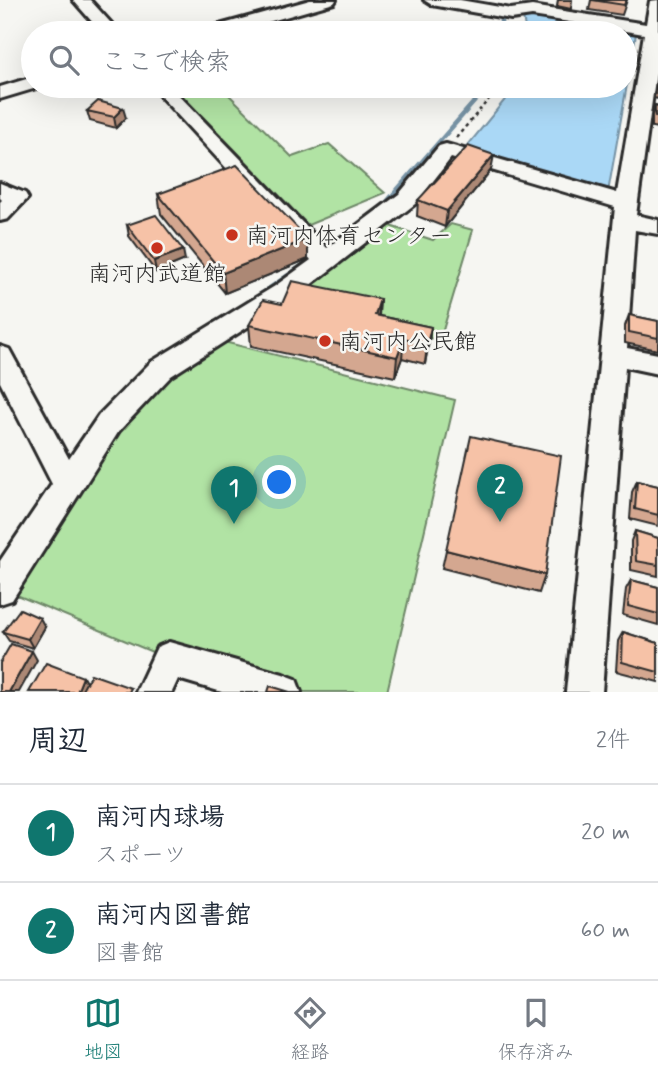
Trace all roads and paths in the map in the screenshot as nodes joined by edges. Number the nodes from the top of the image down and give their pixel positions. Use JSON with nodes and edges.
{"nodes":[{"id":1,"x":81,"y":0,"type":"edge"},
{"id":2,"x":328,"y":0,"type":"edge"},
{"id":3,"x":432,"y":0,"type":"edge"},
{"id":4,"x":535,"y":6,"type":"edge"},
{"id":5,"x":656,"y":15,"type":"edge"},
{"id":6,"x":100,"y":21,"type":"edge"},
{"id":7,"x":254,"y":21,"type":"edge"},
{"id":8,"x":21,"y":87,"type":"edge"},
{"id":9,"x":0,"y":93,"type":"edge"},
{"id":10,"x":171,"y":98,"type":"edge"},
{"id":11,"x":490,"y":98,"type":"edge"},
{"id":12,"x":446,"y":150,"type":"junction"},
{"id":13,"x":0,"y":190,"type":"edge"},
{"id":14,"x":625,"y":212,"type":"junction"},
{"id":15,"x":0,"y":215,"type":"edge"},
{"id":16,"x":658,"y":227,"type":"edge"},
{"id":17,"x":326,"y":261,"type":"junction"},
{"id":18,"x":614,"y":355,"type":"junction"},
{"id":19,"x":0,"y":356,"type":"edge"},
{"id":20,"x":658,"y":364,"type":"edge"},
{"id":21,"x":68,"y":486,"type":"junction"},
{"id":22,"x":0,"y":589,"type":"edge"},
{"id":23,"x":154,"y":692,"type":"edge"},
{"id":24,"x":283,"y":692,"type":"edge"},
{"id":25,"x":584,"y":692,"type":"edge"}],
"edges":[{"from":1,"to":6,"type":"street"},
{"from":2,"to":7,"type":"street"},
{"from":3,"to":4,"type":"street"},
{"from":4,"to":5,"type":"street"},
{"from":5,"to":14,"type":"street"},
{"from":8,"to":9,"type":"street"},
{"from":10,"to":17,"type":"street"},
{"from":11,"to":12,"type":"path"},
{"from":12,"to":14,"type":"street"},
{"from":12,"to":17,"type":"street"},
{"from":13,"to":15,"type":"street"},
{"from":14,"to":16,"type":"street"},
{"from":14,"to":18,"type":"street"},
{"from":17,"to":21,"type":"street"},
{"from":18,"to":20,"type":"street"},
{"from":18,"to":25,"type":"street"},
{"from":19,"to":21,"type":"street"},
{"from":21,"to":22,"type":"street"},
{"from":23,"to":24,"type":"street"}]}
